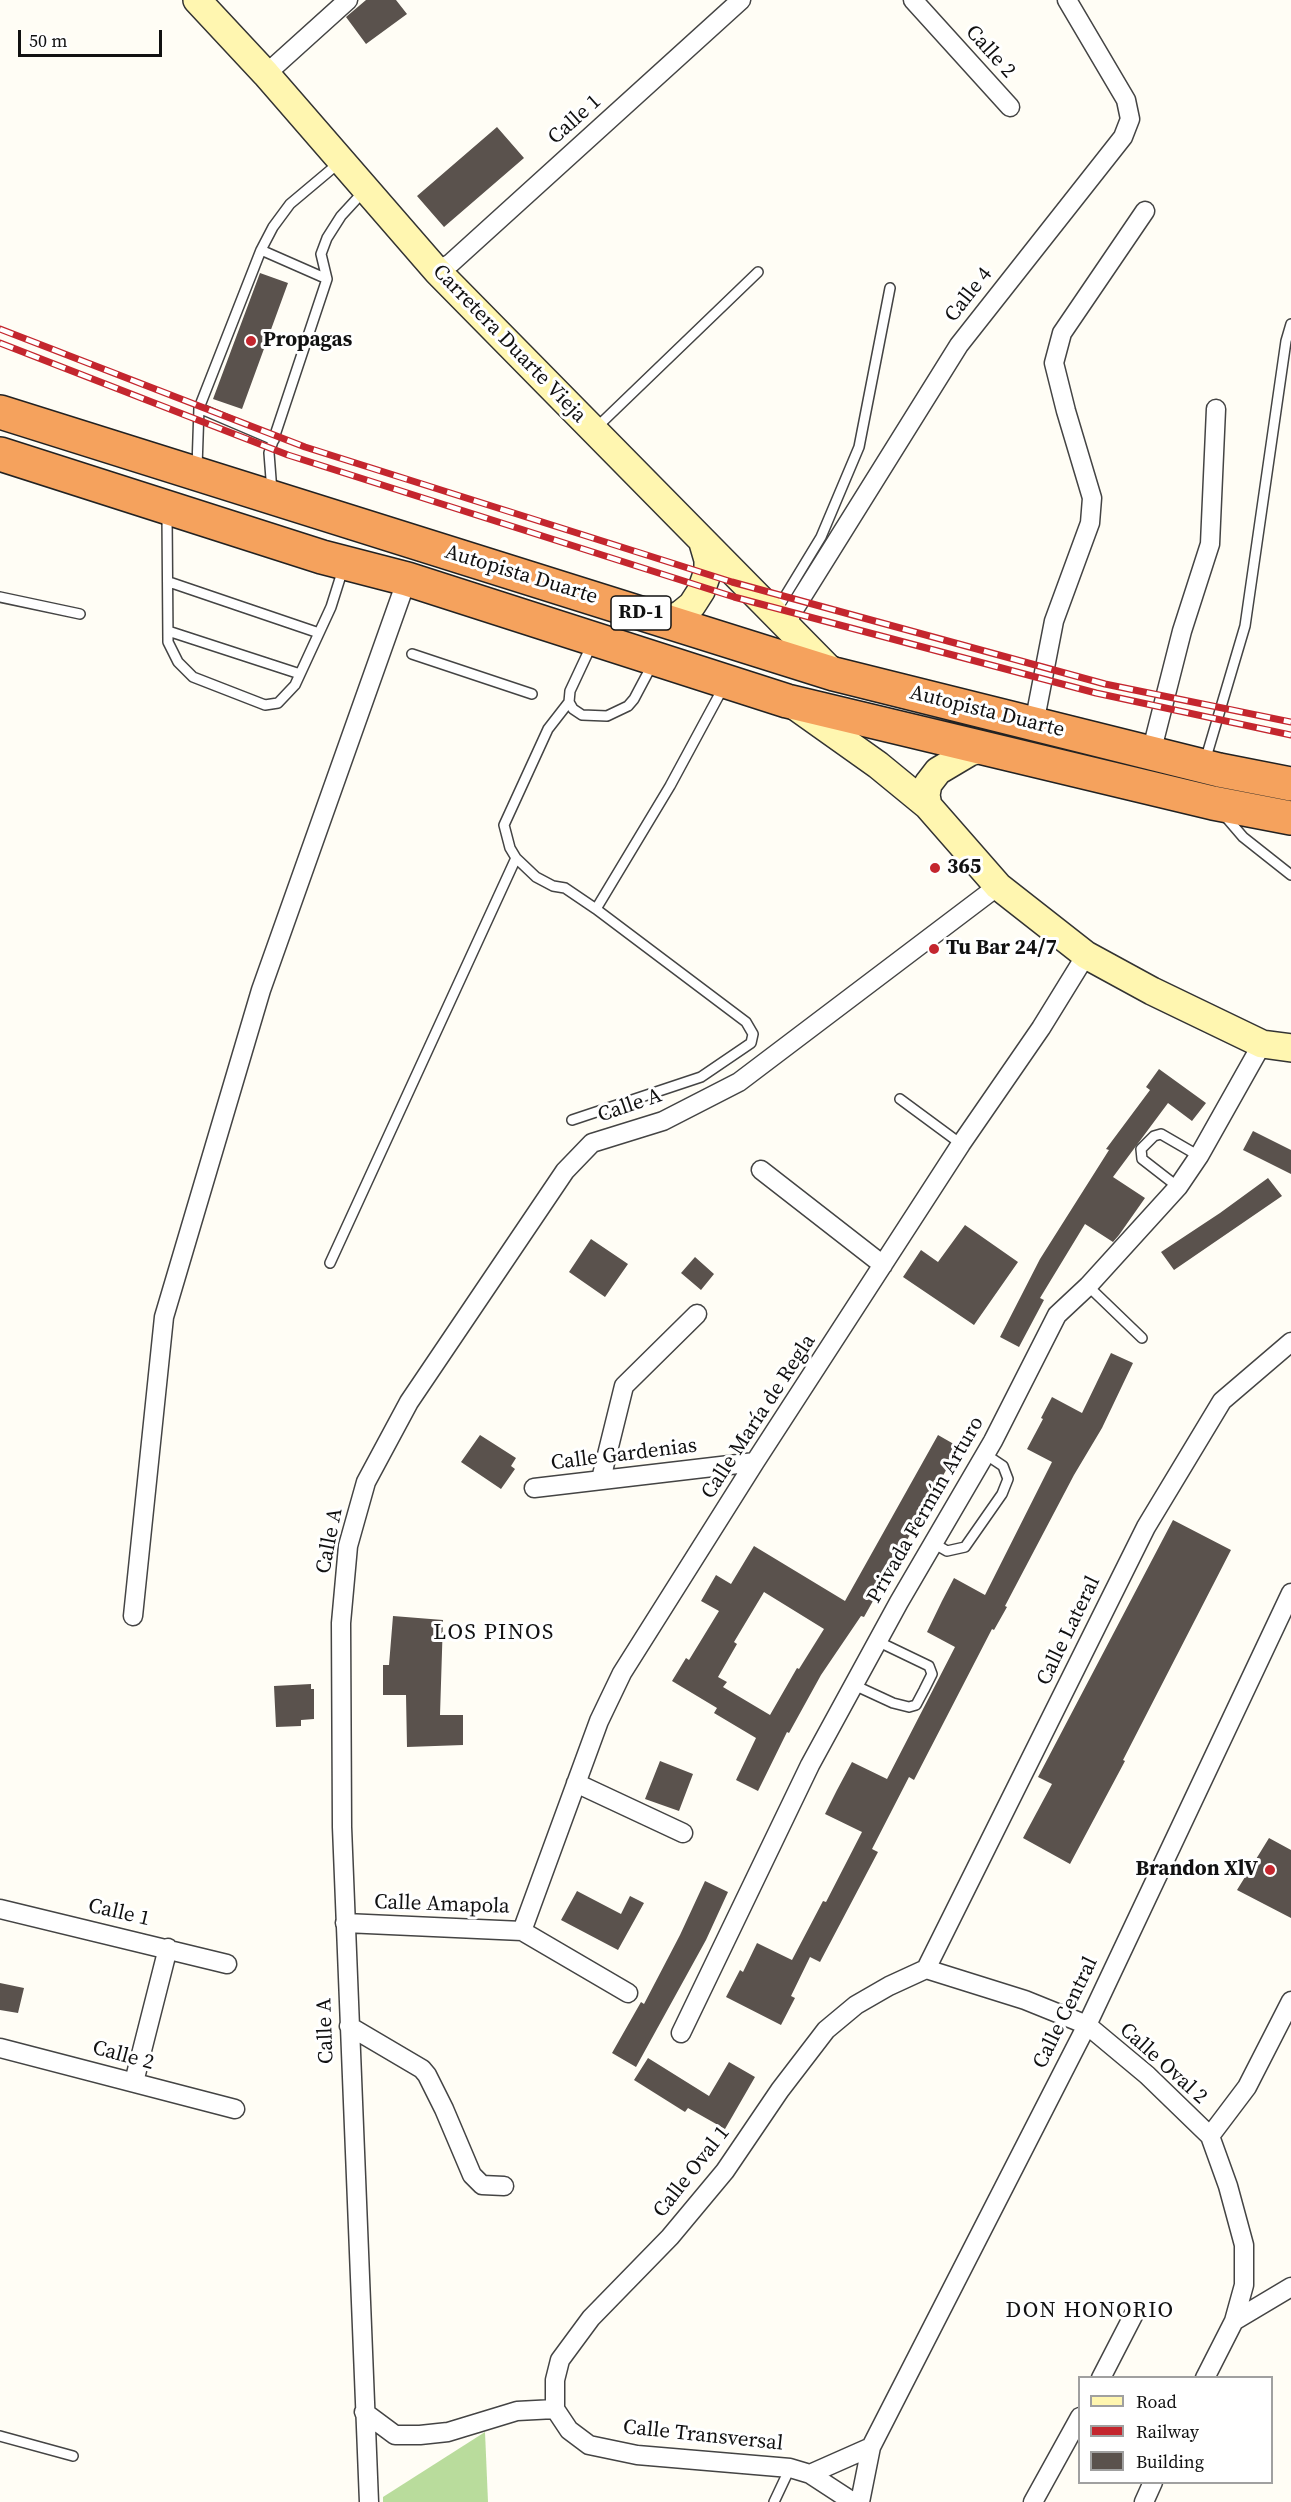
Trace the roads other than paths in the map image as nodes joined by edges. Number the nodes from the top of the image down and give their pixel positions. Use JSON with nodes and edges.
{"nodes":[{"id":1,"x":198,"y":0,"type":"edge"},
{"id":2,"x":348,"y":0,"type":"edge"},
{"id":3,"x":741,"y":0,"type":"edge"},
{"id":4,"x":912,"y":0,"type":"edge"},
{"id":5,"x":1068,"y":0,"type":"edge"},
{"id":6,"x":266,"y":74,"type":"junction"},
{"id":7,"x":1010,"y":107,"type":"dead end"},
{"id":8,"x":341,"y":160,"type":"junction"},
{"id":9,"x":366,"y":189,"type":"junction"},
{"id":10,"x":1145,"y":211,"type":"dead end"},
{"id":11,"x":261,"y":250,"type":"junction"},
{"id":12,"x":436,"y":271,"type":"junction"},
{"id":13,"x":758,"y":272,"type":"dead end"},
{"id":14,"x":327,"y":279,"type":"junction"},
{"id":15,"x":890,"y":288,"type":"dead end"},
{"id":16,"x":1291,"y":324,"type":"edge"},
{"id":17,"x":199,"y":408,"type":"junction"},
{"id":18,"x":1216,"y":410,"type":"dead end"},
{"id":19,"x":0,"y":412,"type":"edge"},
{"id":20,"x":593,"y":430,"type":"junction"},
{"id":21,"x":274,"y":440,"type":"junction"},
{"id":22,"x":0,"y":454,"type":"edge"},
{"id":23,"x":197,"y":473,"type":"junction"},
{"id":24,"x":273,"y":497,"type":"junction"},
{"id":25,"x":166,"y":507,"type":"junction"},
{"id":26,"x":704,"y":543,"type":"junction"},
{"id":27,"x":344,"y":562,"type":"junction"},
{"id":28,"x":407,"y":579,"type":"junction"},
{"id":29,"x":169,"y":582,"type":"junction"},
{"id":30,"x":0,"y":597,"type":"edge"},
{"id":31,"x":80,"y":614,"type":"dead end"},
{"id":32,"x":780,"y":619,"type":"junction"},
{"id":33,"x":667,"y":621,"type":"junction"},
{"id":34,"x":168,"y":631,"type":"junction"},
{"id":35,"x":319,"y":633,"type":"junction"},
{"id":36,"x":594,"y":639,"type":"junction"},
{"id":37,"x":412,"y":654,"type":"dead end"},
{"id":38,"x":655,"y":659,"type":"junction"},
{"id":39,"x":300,"y":674,"type":"junction"},
{"id":40,"x":834,"y":674,"type":"junction"},
{"id":41,"x":726,"y":681,"type":"junction"},
{"id":42,"x":532,"y":694,"type":"dead end"},
{"id":43,"x":787,"y":701,"type":"junction"},
{"id":44,"x":569,"y":702,"type":"junction"},
{"id":45,"x":1034,"y":724,"type":"junction"},
{"id":46,"x":983,"y":748,"type":"junction"},
{"id":47,"x":1151,"y":753,"type":"junction"},
{"id":48,"x":1203,"y":766,"type":"junction"},
{"id":49,"x":1291,"y":784,"type":"edge"},
{"id":50,"x":1213,"y":803,"type":"junction"},
{"id":51,"x":928,"y":807,"type":"junction"},
{"id":52,"x":1291,"y":818,"type":"edge"},
{"id":53,"x":516,"y":858,"type":"junction"},
{"id":54,"x":1291,"y":875,"type":"edge"},
{"id":55,"x":998,"y":886,"type":"junction"},
{"id":56,"x":596,"y":909,"type":"junction"},
{"id":57,"x":1086,"y":955,"type":"junction"},
{"id":58,"x":1262,"y":1044,"type":"junction"},
{"id":59,"x":1291,"y":1048,"type":"edge"},
{"id":60,"x":900,"y":1099,"type":"dead end"},
{"id":61,"x":572,"y":1120,"type":"dead end"},
{"id":62,"x":961,"y":1144,"type":"junction"},
{"id":63,"x":1199,"y":1156,"type":"junction"},
{"id":64,"x":762,"y":1170,"type":"dead end"},
{"id":65,"x":1178,"y":1187,"type":"junction"},
{"id":66,"x":330,"y":1263,"type":"dead end"},
{"id":67,"x":883,"y":1266,"type":"junction"},
{"id":68,"x":1088,"y":1286,"type":"junction"},
{"id":69,"x":697,"y":1314,"type":"dead end"},
{"id":70,"x":1142,"y":1338,"type":"dead end"},
{"id":71,"x":1291,"y":1342,"type":"edge"},
{"id":72,"x":985,"y":1454,"type":"junction"},
{"id":73,"x":755,"y":1462,"type":"junction"},
{"id":74,"x":601,"y":1479,"type":"junction"},
{"id":75,"x":534,"y":1488,"type":"dead end"},
{"id":76,"x":933,"y":1543,"type":"junction"},
{"id":77,"x":1291,"y":1593,"type":"edge"},
{"id":78,"x":133,"y":1617,"type":"dead end"},
{"id":79,"x":877,"y":1641,"type":"junction"},
{"id":80,"x":854,"y":1685,"type":"junction"},
{"id":81,"x":576,"y":1783,"type":"junction"},
{"id":82,"x":683,"y":1833,"type":"dead end"},
{"id":83,"x":0,"y":1909,"type":"edge"},
{"id":84,"x":345,"y":1923,"type":"junction"},
{"id":85,"x":522,"y":1931,"type":"junction"},
{"id":86,"x":168,"y":1948,"type":"junction"},
{"id":87,"x":227,"y":1964,"type":"dead end"},
{"id":88,"x":926,"y":1969,"type":"junction"},
{"id":89,"x":628,"y":1993,"type":"dead end"},
{"id":90,"x":1291,"y":2001,"type":"edge"},
{"id":91,"x":1086,"y":2025,"type":"junction"},
{"id":92,"x":349,"y":2026,"type":"junction"},
{"id":93,"x":681,"y":2033,"type":"dead end"},
{"id":94,"x":0,"y":2048,"type":"edge"},
{"id":95,"x":134,"y":2082,"type":"junction"},
{"id":96,"x":235,"y":2109,"type":"dead end"},
{"id":97,"x":1210,"y":2136,"type":"junction"},
{"id":98,"x":504,"y":2186,"type":"dead end"},
{"id":99,"x":1291,"y":2287,"type":"edge"},
{"id":100,"x":1134,"y":2314,"type":"dead end"},
{"id":101,"x":1234,"y":2321,"type":"junction"},
{"id":102,"x":1102,"y":2376,"type":"edge"},
{"id":103,"x":1206,"y":2376,"type":"edge"},
{"id":104,"x":555,"y":2409,"type":"junction"},
{"id":105,"x":364,"y":2412,"type":"junction"},
{"id":106,"x":1078,"y":2421,"type":"edge"},
{"id":107,"x":0,"y":2436,"type":"edge"},
{"id":108,"x":871,"y":2447,"type":"junction"},
{"id":109,"x":73,"y":2456,"type":"dead end"},
{"id":110,"x":790,"y":2468,"type":"junction"},
{"id":111,"x":810,"y":2474,"type":"junction"},
{"id":112,"x":1152,"y":2484,"type":"edge"},
{"id":113,"x":369,"y":2502,"type":"edge"},
{"id":114,"x":774,"y":2502,"type":"edge"},
{"id":115,"x":853,"y":2502,"type":"edge"},
{"id":116,"x":860,"y":2502,"type":"edge"},
{"id":117,"x":1033,"y":2502,"type":"edge"},
{"id":118,"x":1144,"y":2502,"type":"edge"}],
"edges":[{"from":1,"to":6,"type":"main road","name":"Carretera Duarte Vieja"},
{"from":2,"to":6,"type":"street"},
{"from":3,"to":12,"type":"street","name":"Calle 1"},
{"from":4,"to":7,"type":"street","name":"Calle 2"},
{"from":5,"to":32,"type":"street","name":"Calle 4"},
{"from":6,"to":8,"type":"main road","name":"Carretera Duarte Vieja"},
{"from":8,"to":9,"type":"main road","name":"Carretera Duarte Vieja"},
{"from":8,"to":11,"type":"lane"},
{"from":9,"to":12,"type":"main road","name":"Carretera Duarte Vieja"},
{"from":9,"to":14,"type":"lane"},
{"from":10,"to":45,"type":"street"},
{"from":11,"to":14,"type":"lane"},
{"from":11,"to":17,"type":"lane"},
{"from":12,"to":20,"type":"main road","name":"Carretera Duarte Vieja"},
{"from":13,"to":20,"type":"lane"},
{"from":14,"to":21,"type":"lane"},
{"from":15,"to":32,"type":"lane"},
{"from":16,"to":48,"type":"lane"},
{"from":17,"to":21,"type":"lane"},
{"from":17,"to":23,"type":"lane"},
{"from":18,"to":47,"type":"street"},
{"from":19,"to":23,"type":"highway","name":"Autopista Duarte","number":"RD-1"},
{"from":20,"to":26,"type":"main road","name":"Carretera Duarte Vieja"},
{"from":21,"to":24,"type":"lane"},
{"from":22,"to":25,"type":"highway","name":"Autopista Duarte","number":"RD-1"},
{"from":23,"to":24,"type":"highway","name":"Autopista Duarte","number":"RD-1"},
{"from":24,"to":33,"type":"highway","name":"Autopista Duarte","number":"RD-1"},
{"from":25,"to":27,"type":"highway","name":"Autopista Duarte","number":"RD-1"},
{"from":25,"to":29,"type":"lane"},
{"from":26,"to":32,"type":"main road","name":"Carretera Duarte Vieja"},
{"from":26,"to":33,"type":"main road"},
{"from":27,"to":28,"type":"highway","name":"Autopista Duarte","number":"RD-1"},
{"from":27,"to":35,"type":"lane"},
{"from":28,"to":36,"type":"highway","name":"Autopista Duarte","number":"RD-1"},
{"from":28,"to":78,"type":"street"},
{"from":29,"to":34,"type":"lane"},
{"from":29,"to":35,"type":"lane"},
{"from":30,"to":31,"type":"lane"},
{"from":32,"to":40,"type":"main road","name":"Carretera Duarte Vieja"},
{"from":33,"to":40,"type":"highway","name":"Autopista Duarte","number":"RD-1"},
{"from":34,"to":39,"type":"lane"},
{"from":34,"to":39,"type":"lane"},
{"from":35,"to":39,"type":"lane"},
{"from":36,"to":38,"type":"highway","name":"Autopista Duarte","number":"RD-1"},
{"from":36,"to":44,"type":"lane"},
{"from":37,"to":42,"type":"lane"},
{"from":38,"to":41,"type":"highway","name":"Autopista Duarte","number":"RD-1"},
{"from":38,"to":44,"type":"lane"},
{"from":40,"to":45,"type":"highway","name":"Autopista Duarte","number":"RD-1"},
{"from":41,"to":43,"type":"highway","name":"Autopista Duarte","number":"RD-1"},
{"from":41,"to":56,"type":"lane"},
{"from":43,"to":46,"type":"highway","name":"Autopista Duarte","number":"RD-1"},
{"from":43,"to":51,"type":"main road"},
{"from":44,"to":53,"type":"lane"},
{"from":45,"to":47,"type":"highway","name":"Autopista Duarte","number":"RD-1"},
{"from":46,"to":50,"type":"highway","name":"Autopista Duarte","number":"RD-1"},
{"from":46,"to":51,"type":"main road"},
{"from":47,"to":48,"type":"highway","name":"Autopista Duarte","number":"RD-1"},
{"from":48,"to":49,"type":"highway","name":"Autopista Duarte","number":"RD-1"},
{"from":50,"to":52,"type":"highway","name":"Autopista Duarte","number":"RD-1"},
{"from":50,"to":54,"type":"lane"},
{"from":51,"to":55,"type":"main road"},
{"from":53,"to":56,"type":"lane"},
{"from":53,"to":66,"type":"lane"},
{"from":55,"to":57,"type":"main road"},
{"from":55,"to":84,"type":"street","name":"Calle A"},
{"from":56,"to":61,"type":"lane"},
{"from":57,"to":58,"type":"main road"},
{"from":57,"to":62,"type":"street","name":"Calle María de Regla"},
{"from":58,"to":59,"type":"main road"},
{"from":58,"to":63,"type":"street","name":"Privada Fermín Arturo"},
{"from":60,"to":62,"type":"lane"},
{"from":62,"to":67,"type":"street","name":"Calle María de Regla"},
{"from":63,"to":65,"type":"street","name":"Privada Fermín Arturo"},
{"from":63,"to":65,"type":"lane"},
{"from":64,"to":67,"type":"street"},
{"from":65,"to":68,"type":"street","name":"Privada Fermín Arturo"},
{"from":67,"to":73,"type":"street","name":"Calle María de Regla"},
{"from":68,"to":70,"type":"lane"},
{"from":68,"to":72,"type":"street","name":"Privada Fermín Arturo"},
{"from":69,"to":74,"type":"street"},
{"from":71,"to":88,"type":"street","name":"Calle Lateral"},
{"from":72,"to":76,"type":"street","name":"Privada Fermín Arturo"},
{"from":72,"to":76,"type":"lane"},
{"from":73,"to":74,"type":"street","name":"Calle Gardenias"},
{"from":73,"to":81,"type":"street","name":"Calle María de Regla"},
{"from":74,"to":75,"type":"street","name":"Calle Gardenias"},
{"from":76,"to":79,"type":"street","name":"Privada Fermín Arturo"},
{"from":77,"to":91,"type":"street","name":"Calle Central"},
{"from":79,"to":80,"type":"street","name":"Privada Fermín Arturo"},
{"from":79,"to":80,"type":"lane"},
{"from":80,"to":93,"type":"street","name":"Privada Fermín Arturo"},
{"from":81,"to":82,"type":"street"},
{"from":81,"to":85,"type":"street","name":"Calle María de Regla"},
{"from":83,"to":86,"type":"street","name":"Calle 1"},
{"from":84,"to":85,"type":"street","name":"Calle Amapola"},
{"from":84,"to":92,"type":"street","name":"Calle A"},
{"from":85,"to":89,"type":"street","name":"Calle Amapola"},
{"from":86,"to":87,"type":"street","name":"Calle 1"},
{"from":86,"to":95,"type":"street"},
{"from":88,"to":91,"type":"street"},
{"from":88,"to":104,"type":"street","name":"Calle Oval 1"},
{"from":90,"to":97,"type":"street","name":"Calle Oval 2"},
{"from":91,"to":97,"type":"street","name":"Calle Oval 2"},
{"from":91,"to":108,"type":"street","name":"Calle Central"},
{"from":92,"to":98,"type":"street"},
{"from":92,"to":105,"type":"street","name":"Calle A"},
{"from":94,"to":95,"type":"street","name":"Calle 2"},
{"from":95,"to":96,"type":"street","name":"Calle 2"},
{"from":97,"to":101,"type":"street","name":"Calle Oval 2"},
{"from":99,"to":101,"type":"street"},
{"from":100,"to":102,"type":"street"},
{"from":101,"to":103,"type":"street","name":"Calle Oval 2"},
{"from":104,"to":105,"type":"street"},
{"from":104,"to":110,"type":"street","name":"Calle Transversal"},
{"from":105,"to":113,"type":"street","name":"Calle A"},
{"from":106,"to":117,"type":"street"},
{"from":107,"to":109,"type":"lane"},
{"from":108,"to":111,"type":"street"},
{"from":108,"to":116,"type":"street","name":"Calle Central"},
{"from":110,"to":111,"type":"street","name":"Calle Transversal"},
{"from":110,"to":114,"type":"lane"},
{"from":111,"to":115,"type":"street","name":"Calle Transversal"},
{"from":112,"to":118,"type":"street"}]}
